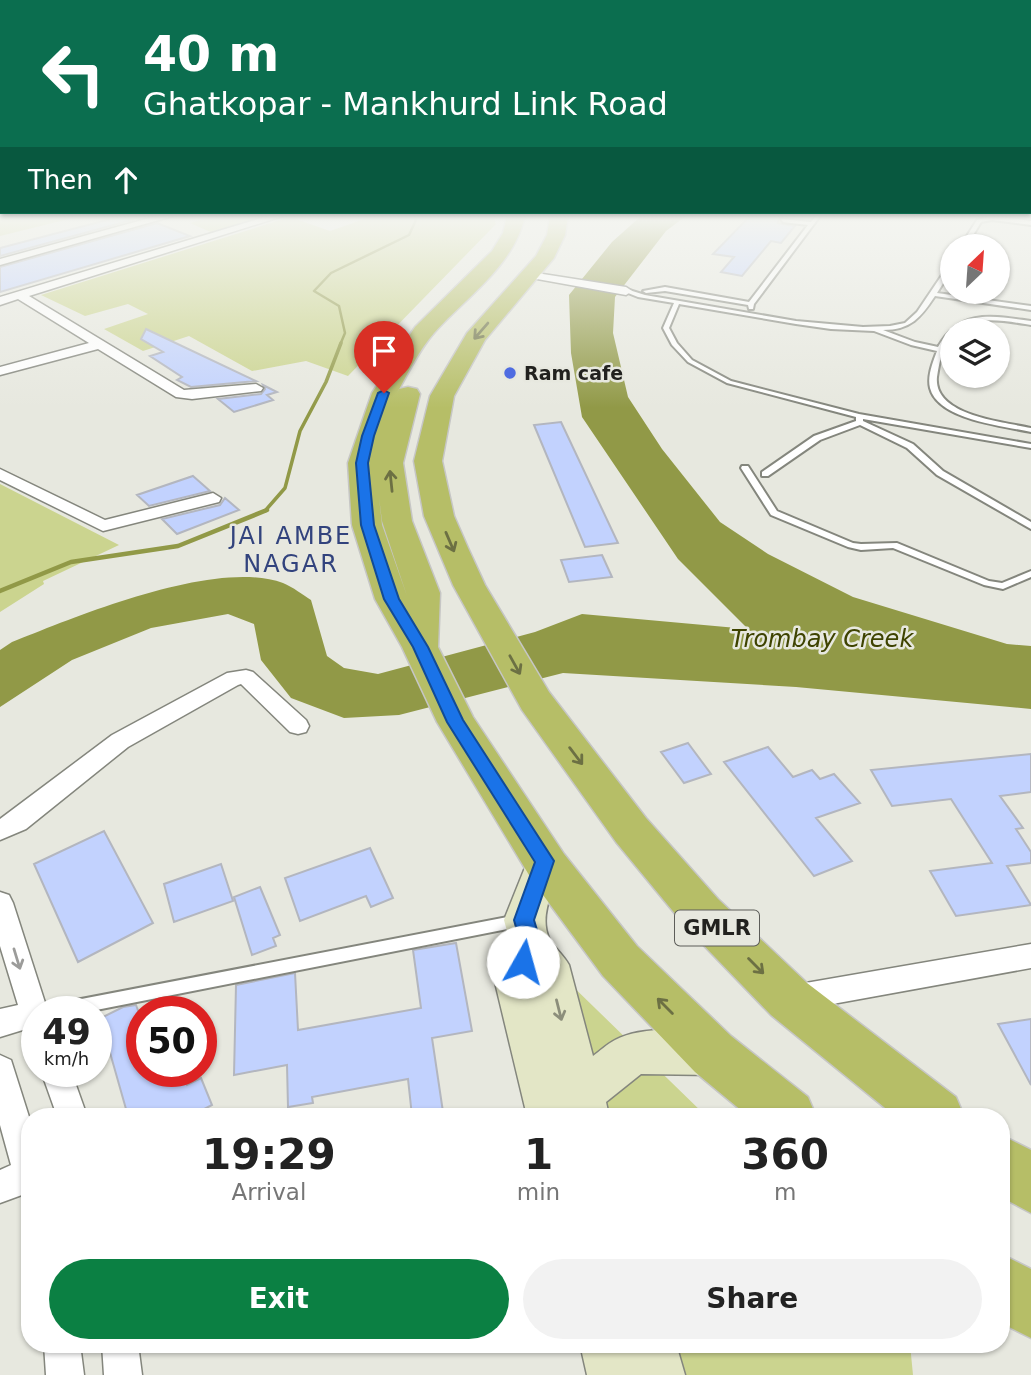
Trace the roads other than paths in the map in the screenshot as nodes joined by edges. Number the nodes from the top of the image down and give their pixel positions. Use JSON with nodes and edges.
{"nodes":[{"id":1,"x":68,"y":280,"type":"edge"},
{"id":2,"x":474,"y":280,"type":"edge"},
{"id":3,"x":494,"y":280,"type":"edge"},
{"id":4,"x":525,"y":280,"type":"edge"},
{"id":5,"x":564,"y":280,"type":"edge"},
{"id":6,"x":770,"y":280,"type":"edge"},
{"id":7,"x":940,"y":283,"type":"edge"},
{"id":8,"x":624,"y":291,"type":"junction"},
{"id":9,"x":933,"y":294,"type":"junction"},
{"id":10,"x":19,"y":295,"type":"junction"},
{"id":11,"x":0,"y":300,"type":"edge"},
{"id":12,"x":677,"y":302,"type":"junction"},
{"id":13,"x":751,"y":306,"type":"junction"},
{"id":14,"x":1031,"y":308,"type":"edge"},
{"id":15,"x":762,"y":318,"type":"junction"},
{"id":16,"x":1031,"y":323,"type":"edge"},
{"id":17,"x":875,"y":328,"type":"junction"},
{"id":18,"x":100,"y":344,"type":"junction"},
{"id":19,"x":938,"y":349,"type":"junction"},
{"id":20,"x":0,"y":370,"type":"edge"},
{"id":21,"x":256,"y":388,"type":"dead end"},
{"id":22,"x":859,"y":419,"type":"junction"},
{"id":23,"x":1031,"y":429,"type":"edge"},
{"id":24,"x":1031,"y":446,"type":"edge"},
{"id":25,"x":745,"y":468,"type":"dead end"},
{"id":26,"x":0,"y":474,"type":"edge"},
{"id":27,"x":765,"y":474,"type":"dead end"},
{"id":28,"x":213,"y":498,"type":"dead end"},
{"id":29,"x":1031,"y":526,"type":"edge"},
{"id":30,"x":1031,"y":574,"type":"edge"},
{"id":31,"x":420,"y":647,"type":"junction"},
{"id":32,"x":298,"y":726,"type":"dead end"},
{"id":33,"x":0,"y":830,"type":"edge"},
{"id":34,"x":545,"y":861,"type":"junction"},
{"id":35,"x":0,"y":903,"type":"edge"},
{"id":36,"x":528,"y":935,"type":"junction"},
{"id":37,"x":1031,"y":956,"type":"edge"},
{"id":38,"x":32,"y":996,"type":"edge"},
{"id":39,"x":789,"y":999,"type":"junction"},
{"id":40,"x":112,"y":1003,"type":"edge"},
{"id":41,"x":21,"y":1019,"type":"edge"},
{"id":42,"x":0,"y":1023,"type":"edge"},
{"id":43,"x":713,"y":1054,"type":"junction"},
{"id":44,"x":0,"y":1070,"type":"edge"},
{"id":45,"x":62,"y":1087,"type":"edge"},
{"id":46,"x":69,"y":1108,"type":"edge"},
{"id":47,"x":572,"y":1108,"type":"edge"},
{"id":48,"x":573,"y":1108,"type":"edge"},
{"id":49,"x":779,"y":1108,"type":"edge"},
{"id":50,"x":927,"y":1108,"type":"edge"},
{"id":51,"x":21,"y":1143,"type":"edge"},
{"id":52,"x":1010,"y":1169,"type":"edge"},
{"id":53,"x":21,"y":1178,"type":"edge"},
{"id":54,"x":1031,"y":1184,"type":"edge"},
{"id":55,"x":0,"y":1187,"type":"edge"},
{"id":56,"x":1010,"y":1291,"type":"edge"},
{"id":57,"x":1031,"y":1307,"type":"edge"},
{"id":58,"x":63,"y":1353,"type":"edge"},
{"id":59,"x":121,"y":1353,"type":"edge"},
{"id":60,"x":609,"y":1353,"type":"edge"},
{"id":61,"x":651,"y":1353,"type":"edge"},
{"id":62,"x":65,"y":1375,"type":"edge"},
{"id":63,"x":123,"y":1375,"type":"edge"},
{"id":64,"x":615,"y":1375,"type":"edge"},
{"id":65,"x":657,"y":1375,"type":"edge"}],
"edges":[{"from":1,"to":10,"type":"street"},
{"from":2,"to":31,"type":"highway"},
{"from":31,"to":3,"type":"highway","one_way":true},
{"from":4,"to":39,"type":"highway","number":"GMLR","one_way":true},
{"from":5,"to":8,"type":"street"},
{"from":6,"to":13,"type":"lane"},
{"from":7,"to":9,"type":"lane"},
{"from":8,"to":12,"type":"lane"},
{"from":8,"to":13,"type":"lane"},
{"from":9,"to":14,"type":"lane"},
{"from":9,"to":17,"type":"lane"},
{"from":10,"to":11,"type":"street"},
{"from":10,"to":18,"type":"street"},
{"from":12,"to":15,"type":"lane"},
{"from":12,"to":22,"type":"lane"},
{"from":13,"to":15,"type":"lane"},
{"from":15,"to":17,"type":"lane"},
{"from":16,"to":19,"type":"lane"},
{"from":17,"to":19,"type":"lane"},
{"from":18,"to":20,"type":"street"},
{"from":18,"to":21,"type":"street"},
{"from":19,"to":23,"type":"lane"},
{"from":22,"to":24,"type":"lane"},
{"from":22,"to":27,"type":"lane"},
{"from":22,"to":29,"type":"lane"},
{"from":25,"to":30,"type":"lane"},
{"from":26,"to":28,"type":"street"},
{"from":31,"to":34,"type":"highway"},
{"from":32,"to":33,"type":"street"},
{"from":34,"to":36,"type":"main road"},
{"from":43,"to":34,"type":"highway","one_way":true},
{"from":35,"to":38,"type":"street","one_way":true},
{"from":36,"to":40,"type":"lane"},
{"from":36,"to":47,"type":"main road"},
{"from":37,"to":39,"type":"street"},
{"from":39,"to":50,"type":"highway","number":"GMLR"},
{"from":41,"to":42,"type":"street"},
{"from":43,"to":48,"type":"main road"},
{"from":43,"to":49,"type":"highway"},
{"from":44,"to":51,"type":"street"},
{"from":45,"to":46,"type":"street"},
{"from":52,"to":54,"type":"highway"},
{"from":53,"to":55,"type":"street"},
{"from":56,"to":57,"type":"highway"},
{"from":58,"to":62,"type":"street"},
{"from":59,"to":63,"type":"street"},
{"from":60,"to":64,"type":"main road"},
{"from":61,"to":65,"type":"main road"}]}
